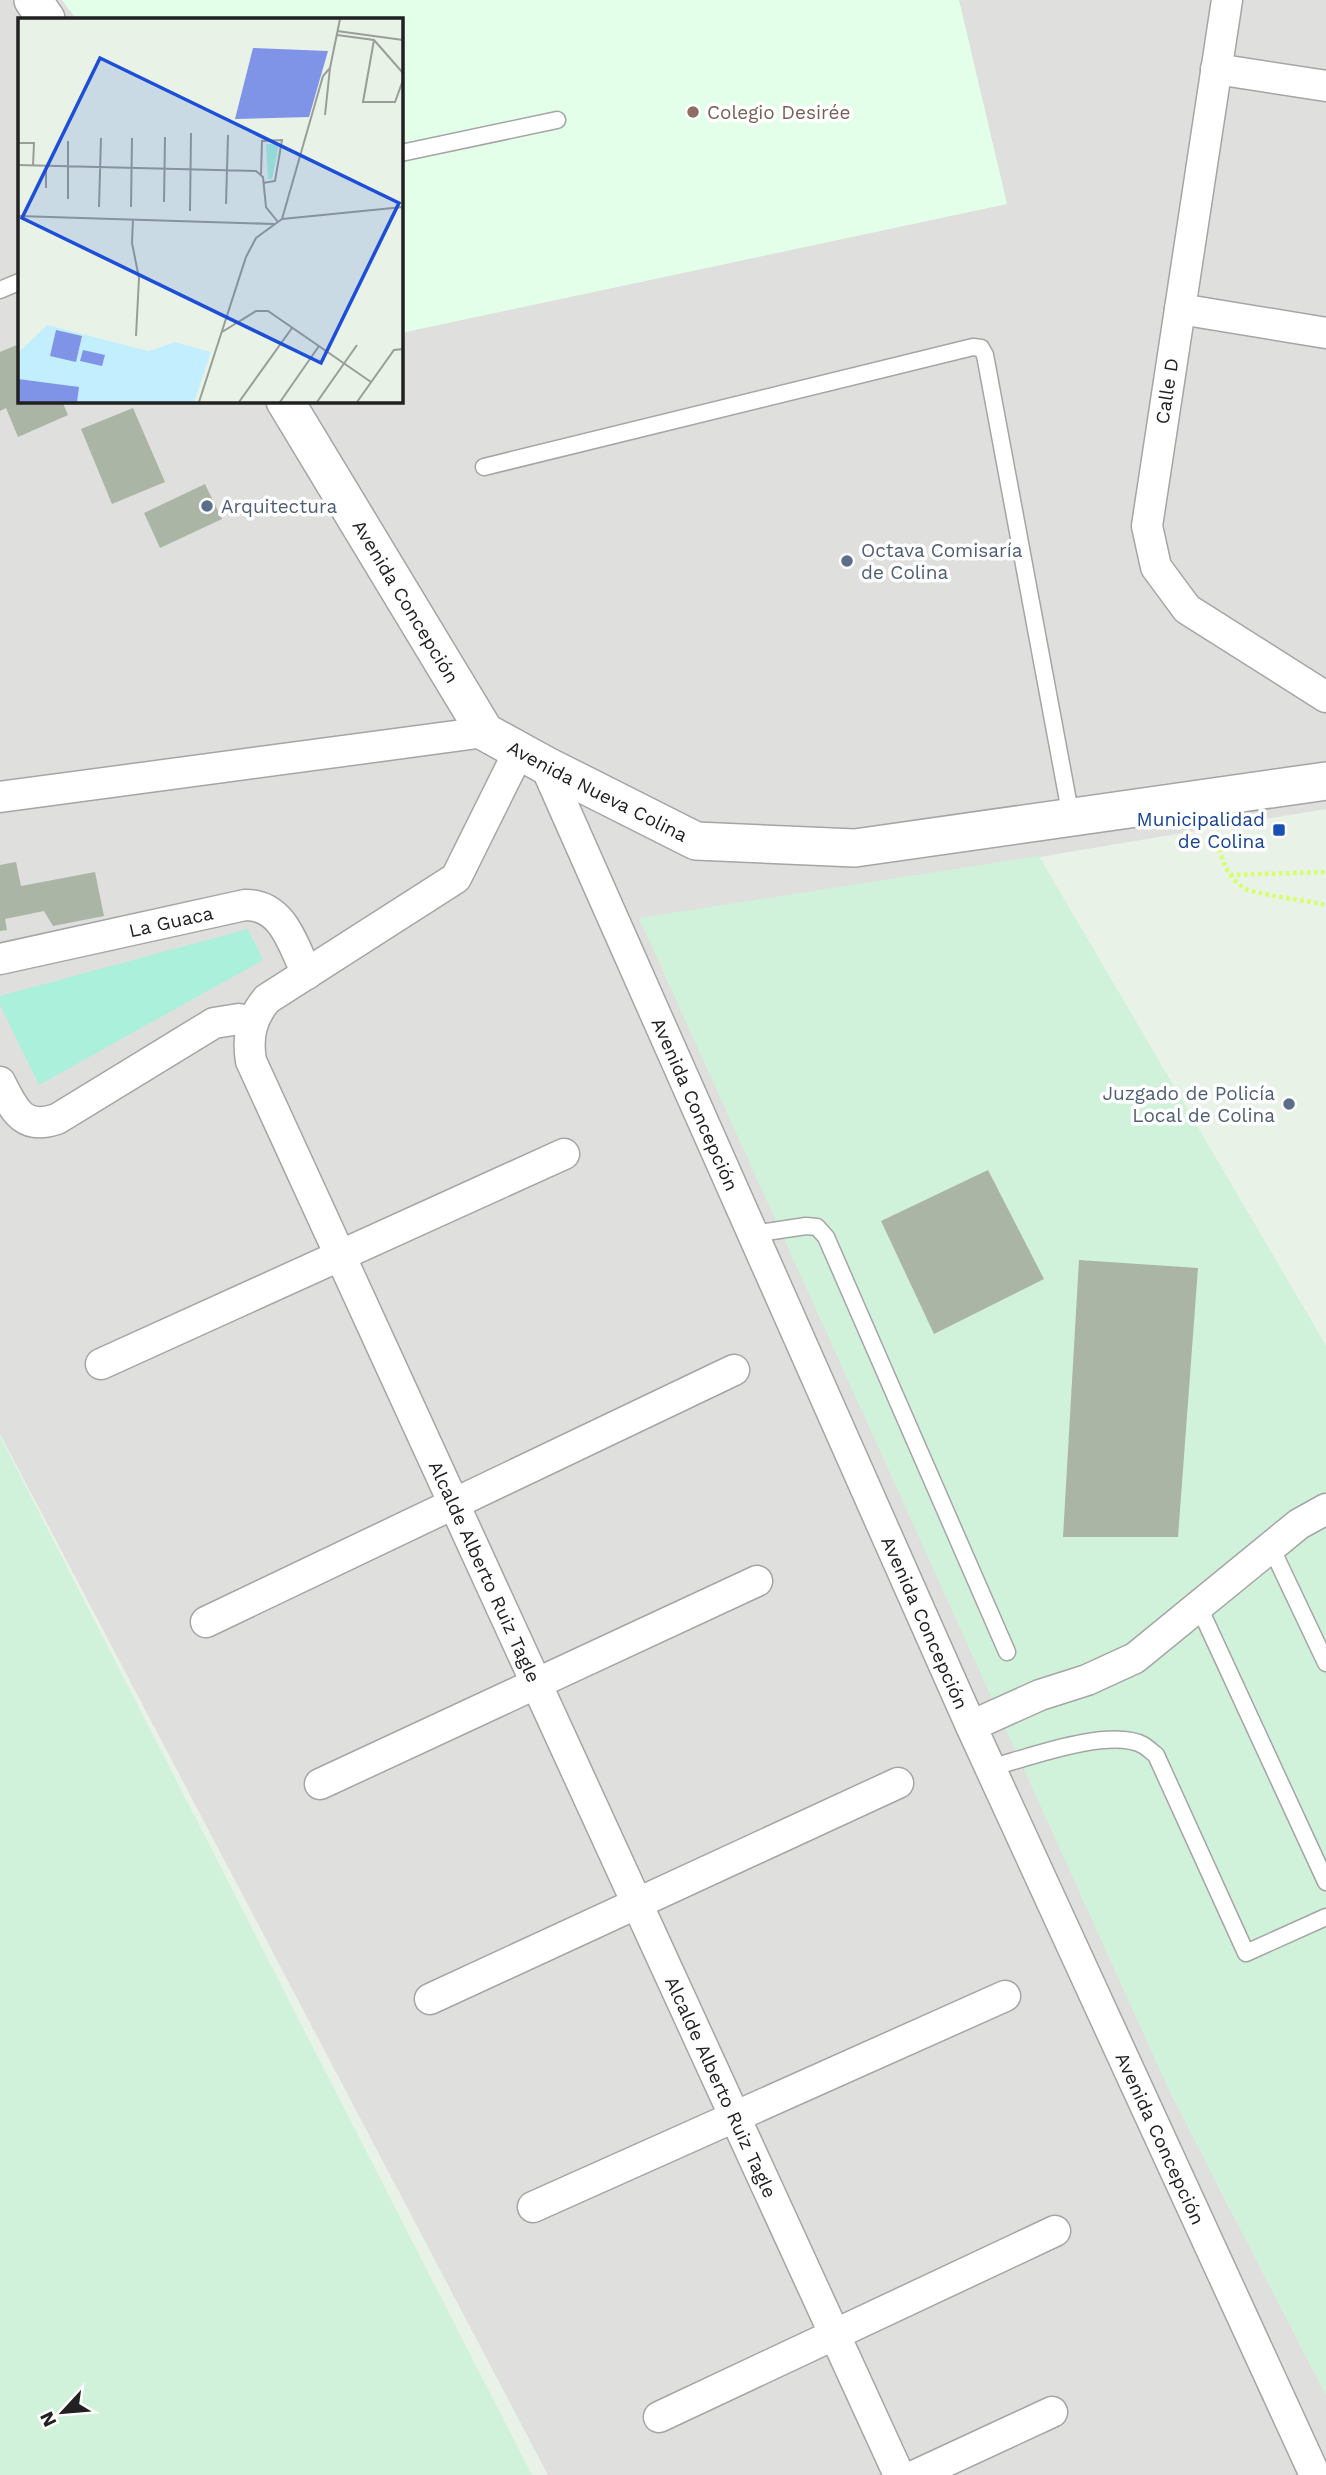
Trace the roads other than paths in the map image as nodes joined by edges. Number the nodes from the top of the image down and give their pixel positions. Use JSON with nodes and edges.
{"nodes":[{"id":1,"x":33,"y":0,"type":"edge"},
{"id":2,"x":1227,"y":0,"type":"edge"},
{"id":3,"x":45,"y":18,"type":"edge"},
{"id":4,"x":1216,"y":69,"type":"junction"},
{"id":5,"x":1326,"y":86,"type":"edge"},
{"id":6,"x":557,"y":120,"type":"dead end"},
{"id":7,"x":402,"y":153,"type":"edge"},
{"id":8,"x":18,"y":282,"type":"edge"},
{"id":9,"x":0,"y":290,"type":"edge"},
{"id":10,"x":1180,"y":309,"type":"junction"},
{"id":11,"x":1326,"y":333,"type":"edge"},
{"id":12,"x":286,"y":402,"type":"edge"},
{"id":13,"x":484,"y":467,"type":"dead end"},
{"id":14,"x":1326,"y":696,"type":"edge"},
{"id":15,"x":485,"y":732,"type":"junction"},
{"id":16,"x":532,"y":758,"type":"junction"},
{"id":17,"x":1326,"y":781,"type":"edge"},
{"id":18,"x":0,"y":797,"type":"edge"},
{"id":19,"x":1071,"y":817,"type":"junction"},
{"id":20,"x":0,"y":959,"type":"edge"},
{"id":21,"x":307,"y":974,"type":"junction"},
{"id":22,"x":252,"y":1022,"type":"junction"},
{"id":23,"x":0,"y":1082,"type":"edge"},
{"id":24,"x":564,"y":1154,"type":"dead end"},
{"id":25,"x":753,"y":1234,"type":"junction"},
{"id":26,"x":340,"y":1256,"type":"junction"},
{"id":27,"x":101,"y":1364,"type":"dead end"},
{"id":28,"x":734,"y":1370,"type":"dead end"},
{"id":29,"x":453,"y":1504,"type":"junction"},
{"id":30,"x":1326,"y":1509,"type":"edge"},
{"id":31,"x":1271,"y":1547,"type":"junction"},
{"id":32,"x":757,"y":1581,"type":"dead end"},
{"id":33,"x":1199,"y":1607,"type":"junction"},
{"id":34,"x":206,"y":1622,"type":"dead end"},
{"id":35,"x":1007,"y":1652,"type":"dead end"},
{"id":36,"x":1326,"y":1663,"type":"edge"},
{"id":37,"x":536,"y":1684,"type":"junction"},
{"id":38,"x":971,"y":1726,"type":"junction"},
{"id":39,"x":990,"y":1768,"type":"junction"},
{"id":40,"x":898,"y":1783,"type":"dead end"},
{"id":41,"x":320,"y":1784,"type":"dead end"},
{"id":42,"x":1326,"y":1882,"type":"edge"},
{"id":43,"x":637,"y":1904,"type":"junction"},
{"id":44,"x":1326,"y":1917,"type":"edge"},
{"id":45,"x":1005,"y":1996,"type":"dead end"},
{"id":46,"x":430,"y":1999,"type":"dead end"},
{"id":47,"x":735,"y":2117,"type":"junction"},
{"id":48,"x":533,"y":2207,"type":"dead end"},
{"id":49,"x":1055,"y":2231,"type":"dead end"},
{"id":50,"x":834,"y":2334,"type":"junction"},
{"id":51,"x":1052,"y":2412,"type":"dead end"},
{"id":52,"x":659,"y":2417,"type":"dead end"},
{"id":53,"x":899,"y":2475,"type":"edge"},
{"id":54,"x":916,"y":2475,"type":"edge"},
{"id":55,"x":1315,"y":2475,"type":"edge"}],
"edges":[{"from":1,"to":3,"type":"street"},
{"from":2,"to":4,"type":"street","name":"Calle D"},
{"from":4,"to":5,"type":"street"},
{"from":4,"to":10,"type":"street","name":"Calle D"},
{"from":6,"to":7,"type":"lane"},
{"from":8,"to":9,"type":"lane"},
{"from":10,"to":11,"type":"street"},
{"from":10,"to":14,"type":"street","name":"Calle D"},
{"from":12,"to":15,"type":"street","name":"Avenida Concepción"},
{"from":13,"to":19,"type":"lane"},
{"from":15,"to":16,"type":"street","name":"Avenida Nueva Colina"},
{"from":15,"to":18,"type":"street","name":"Avenida Nueva Colina"},
{"from":16,"to":19,"type":"street","name":"Avenida Nueva Colina"},
{"from":16,"to":21,"type":"street"},
{"from":16,"to":25,"type":"street","name":"Avenida Concepción"},
{"from":17,"to":19,"type":"street","name":"Avenida Nueva Colina"},
{"from":20,"to":21,"type":"street","name":"La Guaca"},
{"from":21,"to":22,"type":"street"},
{"from":22,"to":23,"type":"street"},
{"from":22,"to":26,"type":"street","name":"Alcalde Alberto Ruiz Tagle"},
{"from":24,"to":26,"type":"street"},
{"from":25,"to":35,"type":"lane"},
{"from":25,"to":38,"type":"street","name":"Avenida Concepción"},
{"from":26,"to":27,"type":"street"},
{"from":26,"to":29,"type":"street","name":"Alcalde Alberto Ruiz Tagle"},
{"from":28,"to":29,"type":"street"},
{"from":29,"to":34,"type":"street"},
{"from":29,"to":37,"type":"street","name":"Alcalde Alberto Ruiz Tagle"},
{"from":30,"to":31,"type":"street"},
{"from":31,"to":33,"type":"street"},
{"from":31,"to":36,"type":"lane"},
{"from":32,"to":37,"type":"street"},
{"from":33,"to":38,"type":"street"},
{"from":33,"to":42,"type":"lane"},
{"from":37,"to":41,"type":"street"},
{"from":37,"to":43,"type":"street","name":"Alcalde Alberto Ruiz Tagle"},
{"from":38,"to":39,"type":"street","name":"Avenida Concepción"},
{"from":39,"to":44,"type":"lane"},
{"from":39,"to":55,"type":"street","name":"Avenida Concepción"},
{"from":40,"to":43,"type":"street"},
{"from":43,"to":46,"type":"street"},
{"from":43,"to":47,"type":"street","name":"Alcalde Alberto Ruiz Tagle"},
{"from":45,"to":47,"type":"street"},
{"from":47,"to":48,"type":"street"},
{"from":47,"to":50,"type":"street","name":"Alcalde Alberto Ruiz Tagle"},
{"from":49,"to":50,"type":"street"},
{"from":50,"to":52,"type":"street"},
{"from":50,"to":53,"type":"street","name":"Alcalde Alberto Ruiz Tagle"},
{"from":51,"to":54,"type":"street"}]}
